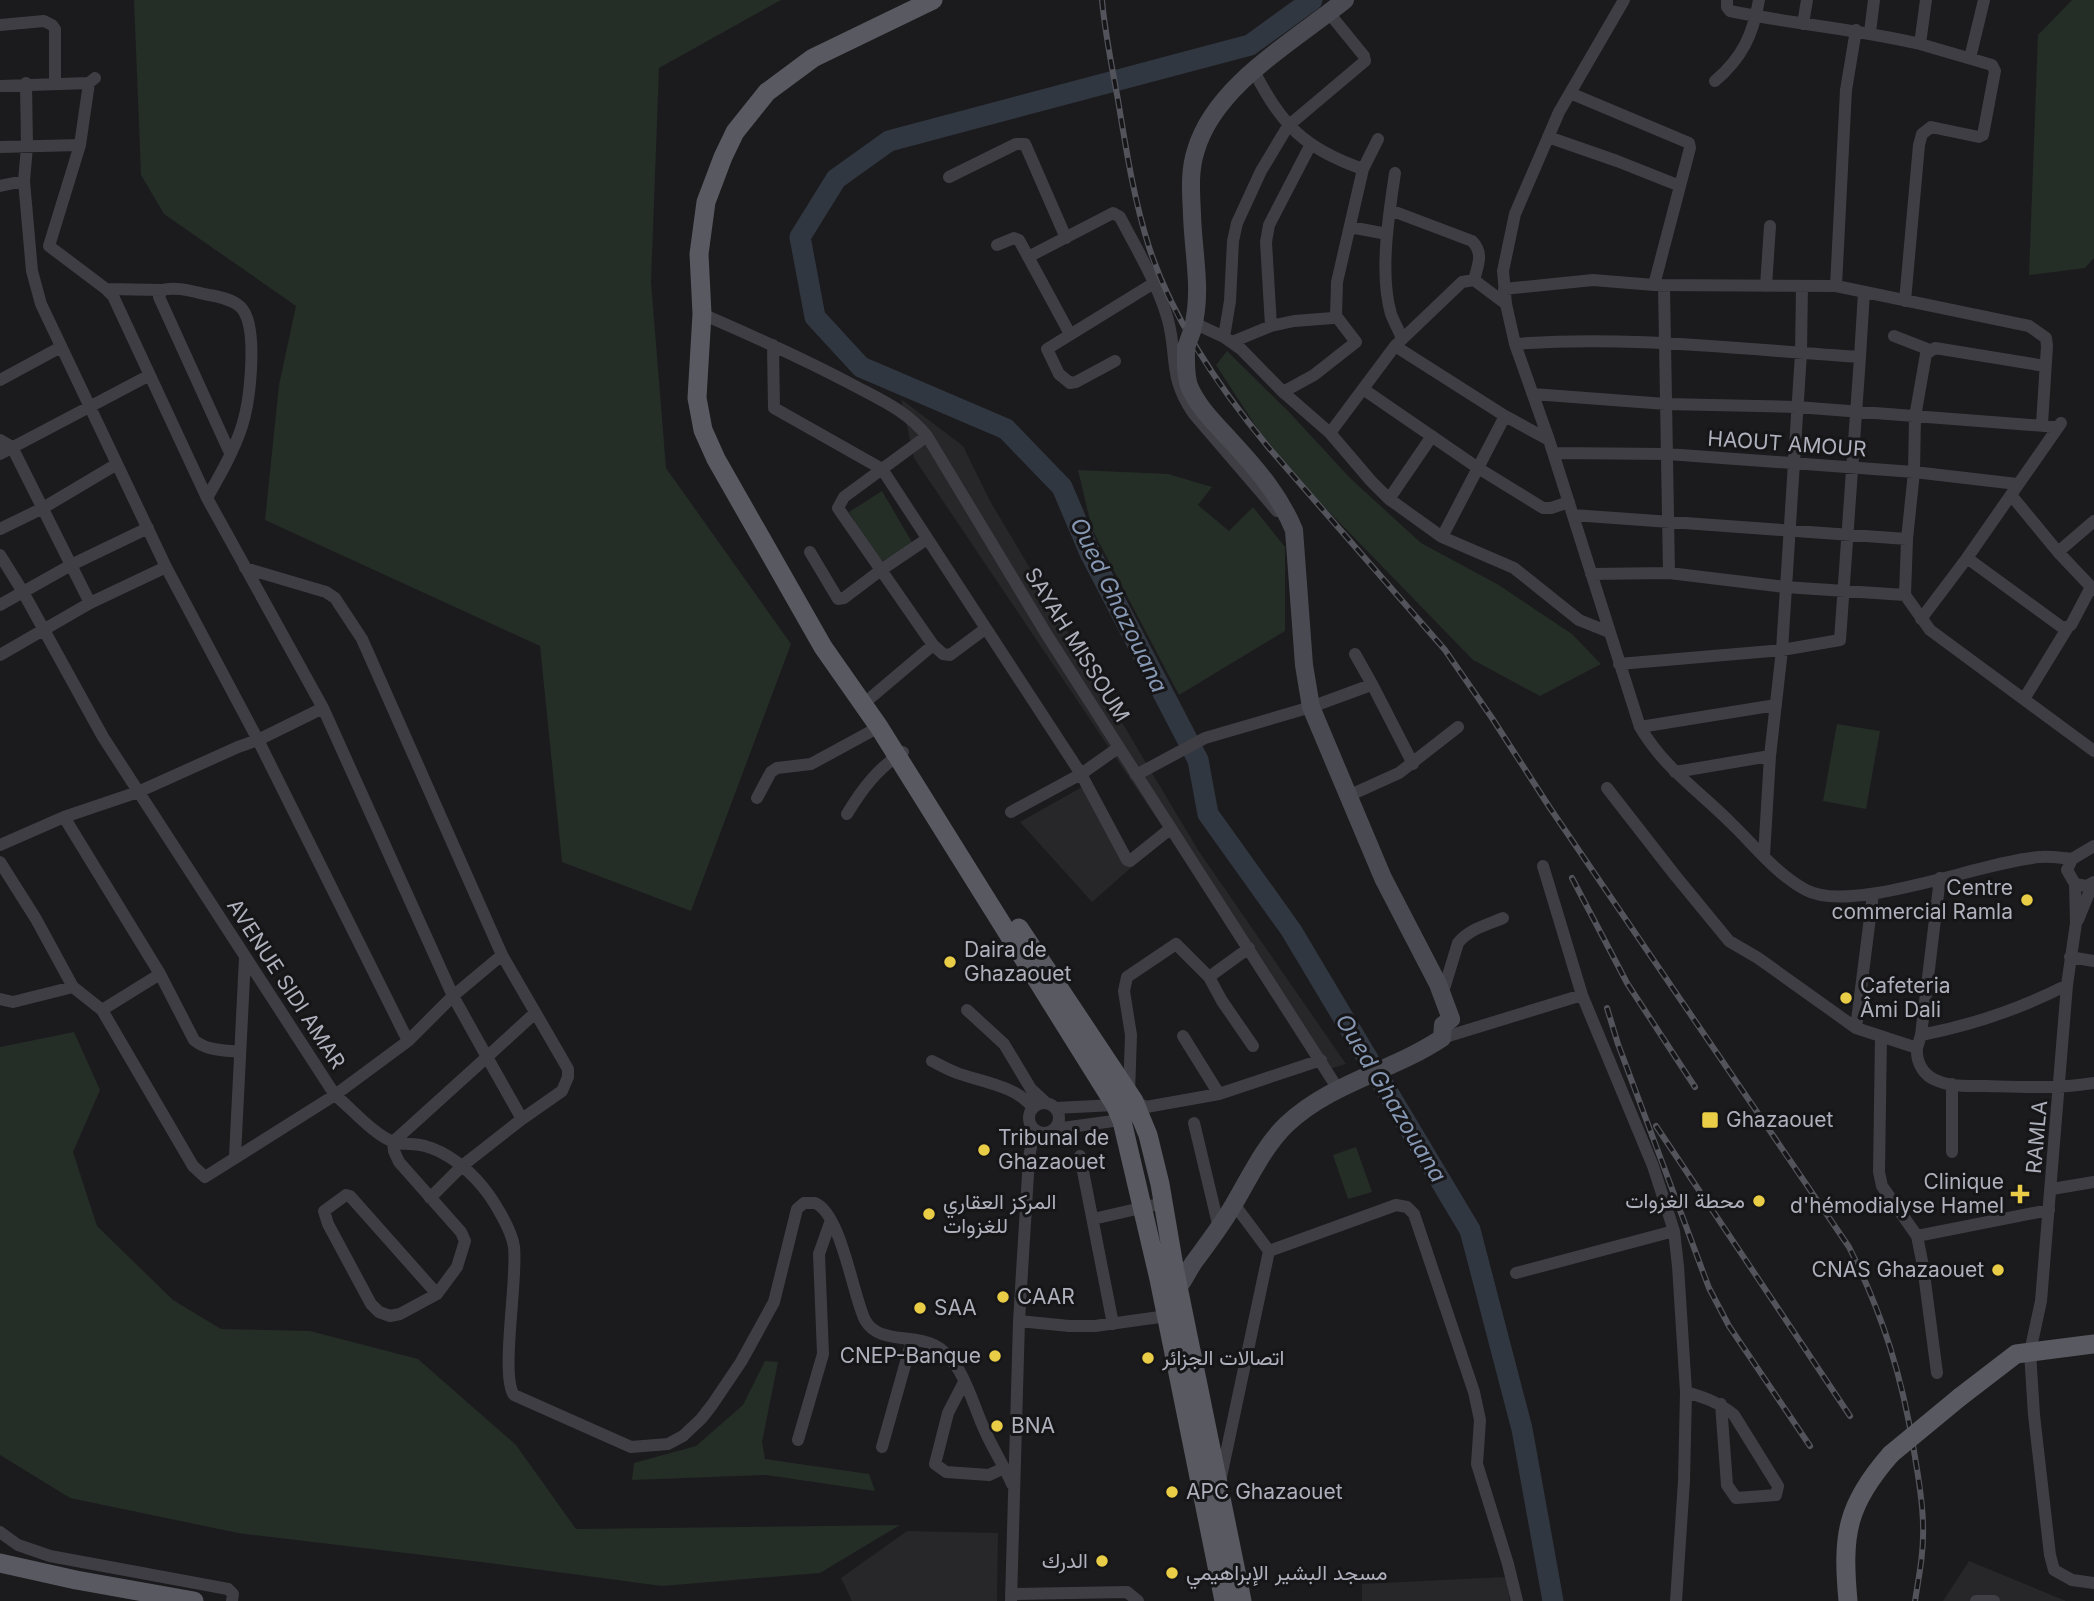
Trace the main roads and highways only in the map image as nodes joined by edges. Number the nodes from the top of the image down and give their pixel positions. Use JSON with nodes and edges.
{"nodes":[{"id":1,"x":933,"y":0,"type":"edge"},
{"id":2,"x":1345,"y":0,"type":"edge"},
{"id":3,"x":865,"y":701,"type":"junction"},
{"id":4,"x":900,"y":754,"type":"junction"},
{"id":5,"x":1131,"y":1107,"type":"junction"},
{"id":6,"x":1172,"y":1287,"type":"junction"},
{"id":7,"x":2094,"y":1344,"type":"edge"},
{"id":8,"x":0,"y":1563,"type":"edge"},
{"id":9,"x":194,"y":1601,"type":"edge"},
{"id":10,"x":1224,"y":1601,"type":"edge"},
{"id":11,"x":1242,"y":1601,"type":"edge"},
{"id":12,"x":1848,"y":1601,"type":"edge"}],
"edges":[{"from":1,"to":3,"type":"main road"},
{"from":2,"to":6,"type":"main road"},
{"from":3,"to":4,"type":"main road"},
{"from":3,"to":4,"type":"main road"},
{"from":4,"to":5,"type":"main road"},
{"from":5,"to":6,"type":"main road"},
{"from":5,"to":6,"type":"main road"},
{"from":6,"to":10,"type":"main road"},
{"from":6,"to":11,"type":"main road"},
{"from":7,"to":12,"type":"main road","bridge":true},
{"from":8,"to":9,"type":"main road"}]}
